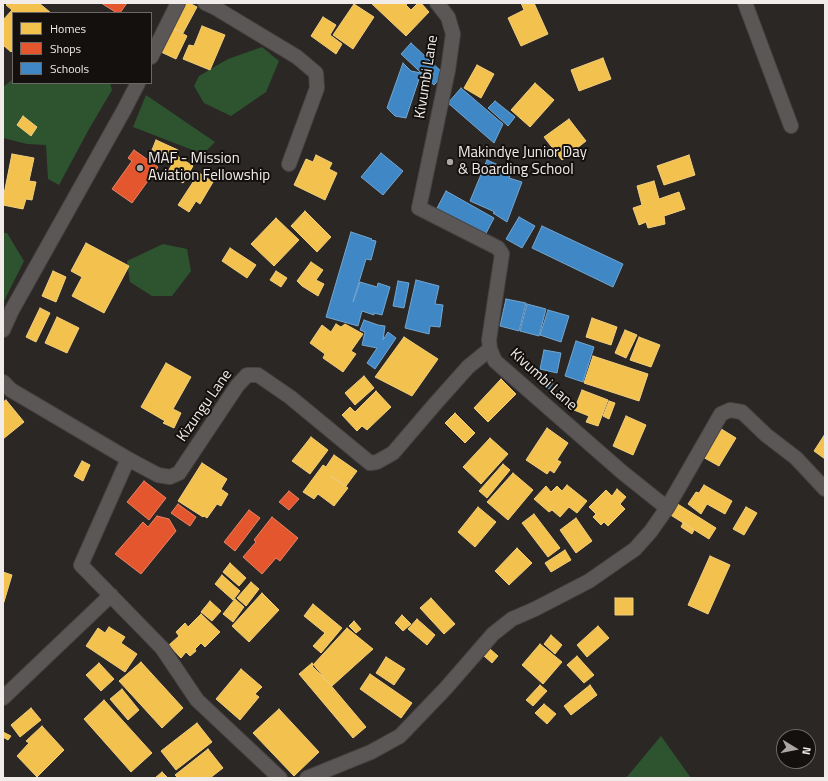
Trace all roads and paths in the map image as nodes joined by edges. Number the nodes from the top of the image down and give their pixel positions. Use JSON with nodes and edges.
{"nodes":[{"id":1,"x":178,"y":3,"type":"edge"},
{"id":2,"x":205,"y":3,"type":"edge"},
{"id":3,"x":437,"y":3,"type":"edge"},
{"id":4,"x":744,"y":3,"type":"edge"},
{"id":5,"x":152,"y":55,"type":"edge"},
{"id":6,"x":137,"y":84,"type":"edge"},
{"id":7,"x":791,"y":126,"type":"dead end"},
{"id":8,"x":289,"y":164,"type":"dead end"},
{"id":9,"x":3,"y":330,"type":"edge"},
{"id":10,"x":490,"y":349,"type":"junction"},
{"id":11,"x":3,"y":382,"type":"edge"},
{"id":12,"x":128,"y":459,"type":"junction"},
{"id":13,"x":825,"y":489,"type":"edge"},
{"id":14,"x":667,"y":508,"type":"junction"},
{"id":15,"x":111,"y":595,"type":"junction"},
{"id":16,"x":3,"y":698,"type":"edge"},
{"id":17,"x":280,"y":778,"type":"edge"},
{"id":18,"x":307,"y":778,"type":"edge"}],
"edges":[{"from":1,"to":5,"type":"street"},
{"from":2,"to":8,"type":"street"},
{"from":3,"to":10,"type":"street","name":"Kivumbi Lane"},
{"from":4,"to":7,"type":"street"},
{"from":6,"to":9,"type":"street"},
{"from":10,"to":12,"type":"street","name":"Kizungu Lane"},
{"from":10,"to":14,"type":"street","name":"Kivumbi Lane"},
{"from":11,"to":12,"type":"street","name":"Kizungu Lane"},
{"from":12,"to":15,"type":"street"},
{"from":13,"to":14,"type":"street"},
{"from":14,"to":18,"type":"street"},
{"from":15,"to":16,"type":"street"},
{"from":15,"to":17,"type":"street"}]}
